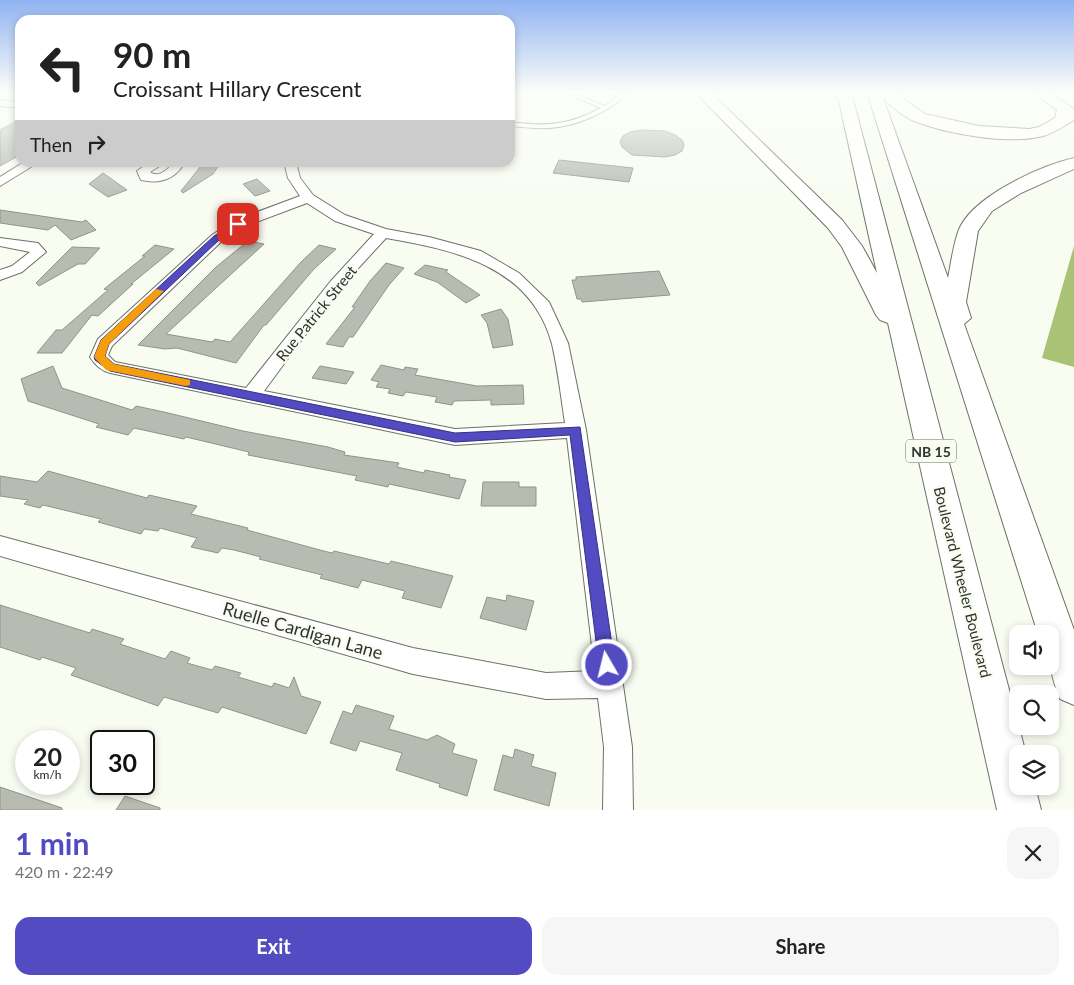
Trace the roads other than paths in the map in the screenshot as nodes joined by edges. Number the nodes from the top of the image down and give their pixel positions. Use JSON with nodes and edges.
{"nodes":[{"id":1,"x":740,"y":130,"type":"edge"},
{"id":2,"x":853,"y":130,"type":"edge"},
{"id":3,"x":887,"y":130,"type":"edge"},
{"id":4,"x":981,"y":130,"type":"edge"},
{"id":5,"x":1044,"y":130,"type":"edge"},
{"id":6,"x":1074,"y":163,"type":"edge"},
{"id":7,"x":26,"y":167,"type":"edge"},
{"id":8,"x":151,"y":167,"type":"edge"},
{"id":9,"x":177,"y":167,"type":"edge"},
{"id":10,"x":291,"y":167,"type":"edge"},
{"id":11,"x":0,"y":182,"type":"edge"},
{"id":12,"x":308,"y":198,"type":"junction"},
{"id":13,"x":383,"y":233,"type":"junction"},
{"id":14,"x":0,"y":242,"type":"edge"},
{"id":15,"x":0,"y":275,"type":"edge"},
{"id":16,"x":909,"y":358,"type":"junction"},
{"id":17,"x":251,"y":395,"type":"junction"},
{"id":18,"x":576,"y":430,"type":"junction"},
{"id":19,"x":1019,"y":521,"type":"junction"},
{"id":20,"x":0,"y":546,"type":"edge"},
{"id":21,"x":610,"y":684,"type":"junction"},
{"id":22,"x":1074,"y":685,"type":"edge"},
{"id":23,"x":618,"y":810,"type":"edge"},
{"id":24,"x":1019,"y":810,"type":"edge"}],
"edges":[{"from":1,"to":16,"type":"highway"},
{"from":2,"to":16,"type":"highway","name":"Boulevard Wheeler Boulevard","number":"NB 15"},
{"from":3,"to":19,"type":"highway"},
{"from":4,"to":5,"type":"highway"},
{"from":6,"to":19,"type":"highway"},
{"from":7,"to":11,"type":"street"},
{"from":8,"to":9,"type":"street"},
{"from":10,"to":12,"type":"street"},
{"from":12,"to":13,"type":"street"},
{"from":12,"to":17,"type":"street"},
{"from":13,"to":17,"type":"street","name":"Rue Patrick Street"},
{"from":13,"to":18,"type":"street"},
{"from":14,"to":15,"type":"street"},
{"from":16,"to":24,"type":"highway","name":"Boulevard Wheeler Boulevard","number":"NB 15"},
{"from":17,"to":18,"type":"street"},
{"from":18,"to":21,"type":"street"},
{"from":19,"to":22,"type":"highway"},
{"from":20,"to":21,"type":"street","name":"Ruelle Cardigan Lane"},
{"from":21,"to":23,"type":"street"}]}
